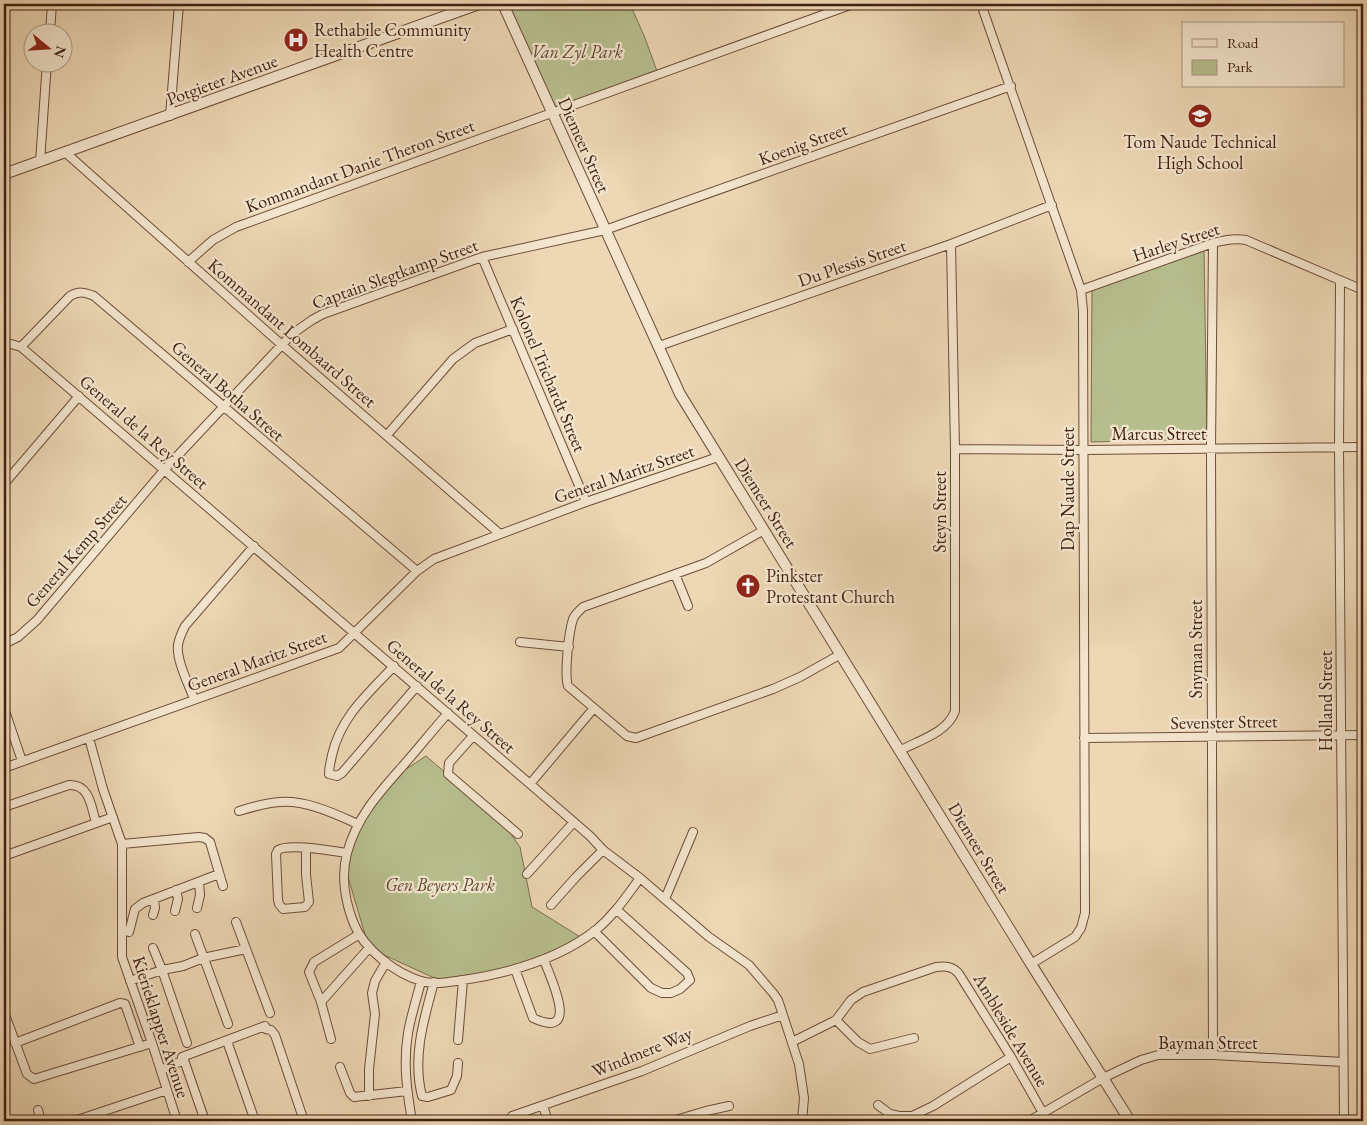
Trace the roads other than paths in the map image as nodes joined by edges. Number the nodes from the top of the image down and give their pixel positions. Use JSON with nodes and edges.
{"nodes":[{"id":1,"x":52,"y":4,"type":"edge"},
{"id":2,"x":179,"y":4,"type":"edge"},
{"id":3,"x":479,"y":4,"type":"edge"},
{"id":4,"x":503,"y":4,"type":"edge"},
{"id":5,"x":853,"y":4,"type":"edge"},
{"id":6,"x":981,"y":4,"type":"edge"},
{"id":7,"x":51,"y":22,"type":"edge"},
{"id":8,"x":47,"y":72,"type":"edge"},
{"id":9,"x":1011,"y":86,"type":"junction"},
{"id":10,"x":551,"y":112,"type":"junction"},
{"id":11,"x":170,"y":116,"type":"junction"},
{"id":12,"x":66,"y":153,"type":"junction"},
{"id":13,"x":40,"y":162,"type":"junction"},
{"id":14,"x":4,"y":174,"type":"edge"},
{"id":15,"x":1052,"y":204,"type":"junction"},
{"id":16,"x":605,"y":230,"type":"junction"},
{"id":17,"x":1213,"y":243,"type":"junction"},
{"id":18,"x":951,"y":244,"type":"junction"},
{"id":19,"x":482,"y":257,"type":"junction"},
{"id":20,"x":188,"y":262,"type":"junction"},
{"id":21,"x":1340,"y":281,"type":"junction"},
{"id":22,"x":1081,"y":290,"type":"junction"},
{"id":23,"x":1363,"y":290,"type":"edge"},
{"id":24,"x":513,"y":329,"type":"junction"},
{"id":25,"x":4,"y":342,"type":"edge"},
{"id":26,"x":282,"y":345,"type":"junction"},
{"id":27,"x":659,"y":346,"type":"junction"},
{"id":28,"x":22,"y":347,"type":"junction"},
{"id":29,"x":79,"y":396,"type":"junction"},
{"id":30,"x":224,"y":408,"type":"junction"},
{"id":31,"x":388,"y":435,"type":"junction"},
{"id":32,"x":1339,"y":447,"type":"junction"},
{"id":33,"x":1363,"y":447,"type":"edge"},
{"id":34,"x":955,"y":449,"type":"junction"},
{"id":35,"x":1211,"y":449,"type":"junction"},
{"id":36,"x":1083,"y":450,"type":"junction"},
{"id":37,"x":718,"y":457,"type":"junction"},
{"id":38,"x":165,"y":469,"type":"junction"},
{"id":39,"x":4,"y":484,"type":"edge"},
{"id":40,"x":586,"y":502,"type":"junction"},
{"id":41,"x":764,"y":530,"type":"junction"},
{"id":42,"x":500,"y":534,"type":"junction"},
{"id":43,"x":254,"y":546,"type":"junction"},
{"id":44,"x":417,"y":571,"type":"junction"},
{"id":45,"x":675,"y":574,"type":"junction"},
{"id":46,"x":688,"y":606,"type":"dead end"},
{"id":47,"x":355,"y":633,"type":"junction"},
{"id":48,"x":520,"y":642,"type":"dead end"},
{"id":49,"x":4,"y":644,"type":"edge"},
{"id":50,"x":569,"y":647,"type":"junction"},
{"id":51,"x":841,"y":654,"type":"junction"},
{"id":52,"x":394,"y":666,"type":"junction"},
{"id":53,"x":417,"y":686,"type":"junction"},
{"id":54,"x":194,"y":699,"type":"junction"},
{"id":55,"x":4,"y":708,"type":"edge"},
{"id":56,"x":594,"y":708,"type":"junction"},
{"id":57,"x":448,"y":713,"type":"junction"},
{"id":58,"x":1341,"y":735,"type":"junction"},
{"id":59,"x":1363,"y":735,"type":"edge"},
{"id":60,"x":473,"y":736,"type":"junction"},
{"id":61,"x":1211,"y":736,"type":"junction"},
{"id":62,"x":89,"y":738,"type":"junction"},
{"id":63,"x":1084,"y":738,"type":"junction"},
{"id":64,"x":901,"y":750,"type":"junction"},
{"id":65,"x":22,"y":761,"type":"junction"},
{"id":66,"x":4,"y":768,"type":"edge"},
{"id":67,"x":530,"y":784,"type":"junction"},
{"id":68,"x":4,"y":807,"type":"edge"},
{"id":69,"x":239,"y":811,"type":"dead end"},
{"id":70,"x":113,"y":817,"type":"junction"},
{"id":71,"x":96,"y":822,"type":"junction"},
{"id":72,"x":573,"y":822,"type":"junction"},
{"id":73,"x":358,"y":824,"type":"junction"},
{"id":74,"x":693,"y":832,"type":"dead end"},
{"id":75,"x":518,"y":834,"type":"dead end"},
{"id":76,"x":122,"y":844,"type":"junction"},
{"id":77,"x":306,"y":848,"type":"junction"},
{"id":78,"x":603,"y":850,"type":"junction"},
{"id":79,"x":347,"y":853,"type":"junction"},
{"id":80,"x":4,"y":856,"type":"edge"},
{"id":81,"x":219,"y":874,"type":"junction"},
{"id":82,"x":527,"y":874,"type":"dead end"},
{"id":83,"x":640,"y":878,"type":"junction"},
{"id":84,"x":199,"y":882,"type":"junction"},
{"id":85,"x":223,"y":886,"type":"dead end"},
{"id":86,"x":176,"y":890,"type":"junction"},
{"id":87,"x":154,"y":898,"type":"junction"},
{"id":88,"x":665,"y":899,"type":"junction"},
{"id":89,"x":551,"y":905,"type":"dead end"},
{"id":90,"x":197,"y":908,"type":"dead end"},
{"id":91,"x":617,"y":910,"type":"junction"},
{"id":92,"x":175,"y":911,"type":"dead end"},
{"id":93,"x":153,"y":915,"type":"dead end"},
{"id":94,"x":236,"y":922,"type":"dead end"},
{"id":95,"x":594,"y":931,"type":"junction"},
{"id":96,"x":129,"y":932,"type":"dead end"},
{"id":97,"x":195,"y":934,"type":"dead end"},
{"id":98,"x":358,"y":935,"type":"junction"},
{"id":99,"x":153,"y":948,"type":"dead end"},
{"id":100,"x":369,"y":948,"type":"junction"},
{"id":101,"x":246,"y":949,"type":"junction"},
{"id":102,"x":203,"y":958,"type":"junction"},
{"id":103,"x":544,"y":960,"type":"junction"},
{"id":104,"x":386,"y":962,"type":"junction"},
{"id":105,"x":1031,"y":964,"type":"junction"},
{"id":106,"x":516,"y":969,"type":"junction"},
{"id":107,"x":162,"y":970,"type":"junction"},
{"id":108,"x":464,"y":980,"type":"junction"},
{"id":109,"x":130,"y":981,"type":"junction"},
{"id":110,"x":421,"y":981,"type":"junction"},
{"id":111,"x":434,"y":982,"type":"junction"},
{"id":112,"x":321,"y":1002,"type":"junction"},
{"id":113,"x":4,"y":1012,"type":"edge"},
{"id":114,"x":270,"y":1012,"type":"dead end"},
{"id":115,"x":783,"y":1015,"type":"junction"},
{"id":116,"x":836,"y":1020,"type":"junction"},
{"id":117,"x":228,"y":1024,"type":"dead end"},
{"id":118,"x":914,"y":1038,"type":"dead end"},
{"id":119,"x":331,"y":1039,"type":"dead end"},
{"id":120,"x":458,"y":1040,"type":"dead end"},
{"id":121,"x":227,"y":1041,"type":"junction"},
{"id":122,"x":792,"y":1042,"type":"junction"},
{"id":123,"x":15,"y":1043,"type":"junction"},
{"id":124,"x":152,"y":1043,"type":"junction"},
{"id":125,"x":187,"y":1043,"type":"dead end"},
{"id":126,"x":140,"y":1047,"type":"junction"},
{"id":127,"x":1213,"y":1055,"type":"junction"},
{"id":128,"x":1011,"y":1057,"type":"junction"},
{"id":129,"x":184,"y":1060,"type":"junction"},
{"id":130,"x":1344,"y":1062,"type":"junction"},
{"id":131,"x":458,"y":1063,"type":"dead end"},
{"id":132,"x":340,"y":1067,"type":"dead end"},
{"id":133,"x":161,"y":1070,"type":"junction"},
{"id":134,"x":1103,"y":1078,"type":"junction"},
{"id":135,"x":166,"y":1090,"type":"junction"},
{"id":136,"x":407,"y":1091,"type":"junction"},
{"id":137,"x":369,"y":1096,"type":"junction"},
{"id":138,"x":878,"y":1105,"type":"dead end"},
{"id":139,"x":543,"y":1106,"type":"junction"},
{"id":140,"x":729,"y":1106,"type":"dead end"},
{"id":141,"x":38,"y":1110,"type":"dead end"},
{"id":142,"x":1043,"y":1113,"type":"junction"},
{"id":143,"x":512,"y":1116,"type":"dead end"},
{"id":144,"x":41,"y":1121,"type":"edge"},
{"id":145,"x":74,"y":1121,"type":"edge"},
{"id":146,"x":177,"y":1121,"type":"edge"},
{"id":147,"x":205,"y":1121,"type":"edge"},
{"id":148,"x":255,"y":1121,"type":"edge"},
{"id":149,"x":304,"y":1121,"type":"edge"},
{"id":150,"x":412,"y":1121,"type":"edge"},
{"id":151,"x":548,"y":1121,"type":"edge"},
{"id":152,"x":672,"y":1121,"type":"edge"},
{"id":153,"x":802,"y":1121,"type":"edge"},
{"id":154,"x":1029,"y":1121,"type":"edge"},
{"id":155,"x":1130,"y":1121,"type":"edge"},
{"id":156,"x":1344,"y":1121,"type":"edge"}],
"edges":[{"from":1,"to":7,"type":"street"},
{"from":2,"to":11,"type":"street"},
{"from":3,"to":11,"type":"street","name":"Potgieter Avenue"},
{"from":4,"to":10,"type":"street","name":"Diemeer Street"},
{"from":5,"to":10,"type":"street","name":"Kommandant Danie Theron Street"},
{"from":6,"to":9,"type":"street","name":"Dap Naude Street"},
{"from":8,"to":13,"type":"street"},
{"from":9,"to":15,"type":"street","name":"Dap Naude Street"},
{"from":9,"to":16,"type":"street","name":"Koenig Street"},
{"from":10,"to":16,"type":"street","name":"Diemeer Street"},
{"from":10,"to":20,"type":"street","name":"Kommandant Danie Theron Street"},
{"from":11,"to":12,"type":"street","name":"Potgieter Avenue"},
{"from":12,"to":13,"type":"street","name":"Potgieter Avenue"},
{"from":12,"to":20,"type":"street","name":"Kommandant Lombaard Street"},
{"from":13,"to":14,"type":"street","name":"Potgieter Avenue"},
{"from":15,"to":18,"type":"street","name":"Du Plessis Street"},
{"from":15,"to":22,"type":"street","name":"Dap Naude Street"},
{"from":16,"to":19,"type":"street","name":"Captain Slegtkamp Street"},
{"from":16,"to":27,"type":"street","name":"Diemeer Street"},
{"from":17,"to":21,"type":"street","name":"Harley Street"},
{"from":17,"to":22,"type":"street","name":"Harley Street"},
{"from":17,"to":35,"type":"street","name":"Snyman Street"},
{"from":18,"to":27,"type":"street","name":"Du Plessis Street"},
{"from":18,"to":34,"type":"street","name":"Steyn Street"},
{"from":19,"to":24,"type":"street","name":"Kolonel Trichardt Street"},
{"from":19,"to":26,"type":"street","name":"Captain Slegtkamp Street"},
{"from":20,"to":26,"type":"street","name":"Kommandant Lombaard Street"},
{"from":21,"to":23,"type":"street","name":"Harley Street"},
{"from":21,"to":32,"type":"street","name":"Holland Street"},
{"from":22,"to":36,"type":"street","name":"Dap Naude Street"},
{"from":24,"to":31,"type":"street"},
{"from":24,"to":40,"type":"street","name":"Kolonel Trichardt Street"},
{"from":25,"to":28,"type":"street","name":"General de la Rey Street"},
{"from":26,"to":30,"type":"street","name":"Captain Slegtkamp Street"},
{"from":26,"to":31,"type":"street","name":"Kommandant Lombaard Street"},
{"from":27,"to":37,"type":"street","name":"Diemeer Street"},
{"from":28,"to":29,"type":"street","name":"General de la Rey Street"},
{"from":28,"to":30,"type":"street","name":"General Botha Street"},
{"from":29,"to":38,"type":"street","name":"General de la Rey Street"},
{"from":29,"to":39,"type":"street"},
{"from":30,"to":38,"type":"street","name":"Captain Slegtkamp Street"},
{"from":30,"to":44,"type":"street","name":"General Botha Street"},
{"from":31,"to":42,"type":"street","name":"Kommandant Lombaard Street"},
{"from":32,"to":33,"type":"street","name":"Marcus Street"},
{"from":32,"to":35,"type":"street","name":"Marcus Street"},
{"from":32,"to":58,"type":"street","name":"Holland Street"},
{"from":34,"to":36,"type":"street","name":"Marcus Street"},
{"from":34,"to":64,"type":"street","name":"Steyn Street"},
{"from":35,"to":36,"type":"street","name":"Marcus Street"},
{"from":35,"to":61,"type":"street","name":"Snyman Street"},
{"from":36,"to":63,"type":"street","name":"Dap Naude Street"},
{"from":37,"to":40,"type":"street","name":"General Maritz Street"},
{"from":37,"to":41,"type":"street","name":"Diemeer Street"},
{"from":38,"to":43,"type":"street","name":"General de la Rey Street"},
{"from":38,"to":49,"type":"street","name":"General Kemp Street"},
{"from":40,"to":42,"type":"street","name":"General Maritz Street"},
{"from":41,"to":45,"type":"street"},
{"from":41,"to":51,"type":"street","name":"Diemeer Street"},
{"from":42,"to":44,"type":"street","name":"General Maritz Street"},
{"from":43,"to":47,"type":"street","name":"General de la Rey Street"},
{"from":43,"to":54,"type":"street"},
{"from":44,"to":47,"type":"street","name":"General Maritz Street"},
{"from":45,"to":46,"type":"street"},
{"from":45,"to":50,"type":"street"},
{"from":47,"to":52,"type":"street","name":"General de la Rey Street"},
{"from":47,"to":54,"type":"street","name":"General Maritz Street"},
{"from":48,"to":50,"type":"street"},
{"from":50,"to":56,"type":"street"},
{"from":51,"to":56,"type":"street"},
{"from":51,"to":64,"type":"street","name":"Diemeer Street"},
{"from":52,"to":53,"type":"street","name":"General de la Rey Street"},
{"from":52,"to":53,"type":"street"},
{"from":53,"to":57,"type":"street","name":"General de la Rey Street"},
{"from":54,"to":62,"type":"street","name":"General Maritz Street"},
{"from":55,"to":65,"type":"street"},
{"from":56,"to":67,"type":"street"},
{"from":57,"to":60,"type":"street","name":"General de la Rey Street"},
{"from":57,"to":73,"type":"street"},
{"from":58,"to":59,"type":"street","name":"Sevenster Street"},
{"from":58,"to":61,"type":"street","name":"Sevenster Street"},
{"from":58,"to":130,"type":"street","name":"Holland Street"},
{"from":60,"to":67,"type":"street","name":"General de la Rey Street"},
{"from":60,"to":75,"type":"street"},
{"from":61,"to":63,"type":"street","name":"Sevenster Street"},
{"from":61,"to":127,"type":"street","name":"Snyman Street"},
{"from":62,"to":65,"type":"street","name":"General Maritz Street"},
{"from":62,"to":70,"type":"street","name":"Kierieklapper Avenue"},
{"from":63,"to":105,"type":"street","name":"Dap Naude Street"},
{"from":64,"to":105,"type":"street","name":"Diemeer Street"},
{"from":65,"to":66,"type":"street","name":"General Maritz Street"},
{"from":67,"to":72,"type":"street","name":"General de la Rey Street"},
{"from":68,"to":71,"type":"street"},
{"from":69,"to":73,"type":"street"},
{"from":70,"to":71,"type":"street"},
{"from":70,"to":76,"type":"street","name":"Kierieklapper Avenue"},
{"from":71,"to":80,"type":"street"},
{"from":72,"to":78,"type":"street","name":"General de la Rey Street"},
{"from":72,"to":82,"type":"street"},
{"from":73,"to":79,"type":"street"},
{"from":74,"to":88,"type":"street"},
{"from":76,"to":81,"type":"street"},
{"from":76,"to":109,"type":"street","name":"Kierieklapper Avenue"},
{"from":77,"to":77,"type":"street"},
{"from":77,"to":79,"type":"street"},
{"from":78,"to":83,"type":"street","name":"General de la Rey Street"},
{"from":78,"to":89,"type":"street"},
{"from":79,"to":98,"type":"street"},
{"from":81,"to":84,"type":"street"},
{"from":81,"to":85,"type":"street"},
{"from":83,"to":88,"type":"street","name":"General de la Rey Street"},
{"from":83,"to":91,"type":"street"},
{"from":84,"to":86,"type":"street"},
{"from":84,"to":90,"type":"street"},
{"from":86,"to":87,"type":"street"},
{"from":86,"to":92,"type":"street"},
{"from":87,"to":93,"type":"street"},
{"from":87,"to":96,"type":"street"},
{"from":88,"to":115,"type":"street","name":"General de la Rey Street"},
{"from":91,"to":95,"type":"street"},
{"from":91,"to":95,"type":"street"},
{"from":94,"to":101,"type":"street"},
{"from":95,"to":103,"type":"street"},
{"from":97,"to":102,"type":"street"},
{"from":98,"to":100,"type":"street"},
{"from":98,"to":112,"type":"street"},
{"from":99,"to":107,"type":"street"},
{"from":100,"to":104,"type":"street"},
{"from":100,"to":112,"type":"street"},
{"from":101,"to":102,"type":"street"},
{"from":101,"to":114,"type":"street"},
{"from":102,"to":107,"type":"street"},
{"from":102,"to":117,"type":"street"},
{"from":103,"to":106,"type":"street"},
{"from":103,"to":106,"type":"street"},
{"from":104,"to":110,"type":"street"},
{"from":104,"to":137,"type":"street"},
{"from":105,"to":134,"type":"street","name":"Diemeer Street"},
{"from":106,"to":108,"type":"street"},
{"from":107,"to":109,"type":"street"},
{"from":107,"to":125,"type":"street"},
{"from":108,"to":111,"type":"street"},
{"from":108,"to":120,"type":"street"},
{"from":109,"to":124,"type":"street","name":"Kierieklapper Avenue"},
{"from":110,"to":111,"type":"street"},
{"from":110,"to":136,"type":"street"},
{"from":111,"to":131,"type":"street"},
{"from":112,"to":119,"type":"street"},
{"from":113,"to":123,"type":"street"},
{"from":115,"to":122,"type":"street","name":"General de la Rey Street"},
{"from":115,"to":139,"type":"street","name":"Windmere Way"},
{"from":116,"to":118,"type":"street"},
{"from":116,"to":122,"type":"street","name":"Ambleside Avenue"},
{"from":116,"to":128,"type":"street","name":"Ambleside Avenue"},
{"from":121,"to":129,"type":"street"},
{"from":121,"to":148,"type":"street"},
{"from":121,"to":149,"type":"street"},
{"from":122,"to":153,"type":"street","name":"General de la Rey Street"},
{"from":123,"to":126,"type":"street"},
{"from":123,"to":126,"type":"street"},
{"from":124,"to":126,"type":"street"},
{"from":124,"to":133,"type":"street","name":"Kierieklapper Avenue"},
{"from":127,"to":130,"type":"street","name":"Bayman Street"},
{"from":127,"to":134,"type":"street","name":"Bayman Street"},
{"from":128,"to":138,"type":"street"},
{"from":128,"to":142,"type":"street","name":"Ambleside Avenue"},
{"from":129,"to":133,"type":"street"},
{"from":129,"to":147,"type":"street"},
{"from":130,"to":156,"type":"street","name":"Holland Street"},
{"from":132,"to":137,"type":"street"},
{"from":133,"to":135,"type":"street","name":"Kierieklapper Avenue"},
{"from":134,"to":142,"type":"street","name":"Bayman Street"},
{"from":134,"to":155,"type":"street","name":"Diemeer Street"},
{"from":135,"to":145,"type":"street"},
{"from":135,"to":146,"type":"street","name":"Kierieklapper Avenue"},
{"from":136,"to":137,"type":"street"},
{"from":136,"to":150,"type":"street"},
{"from":139,"to":143,"type":"street","name":"Windmere Way"},
{"from":139,"to":151,"type":"street"},
{"from":140,"to":152,"type":"street"},
{"from":141,"to":144,"type":"street"},
{"from":142,"to":154,"type":"street","name":"Bayman Street"}]}
